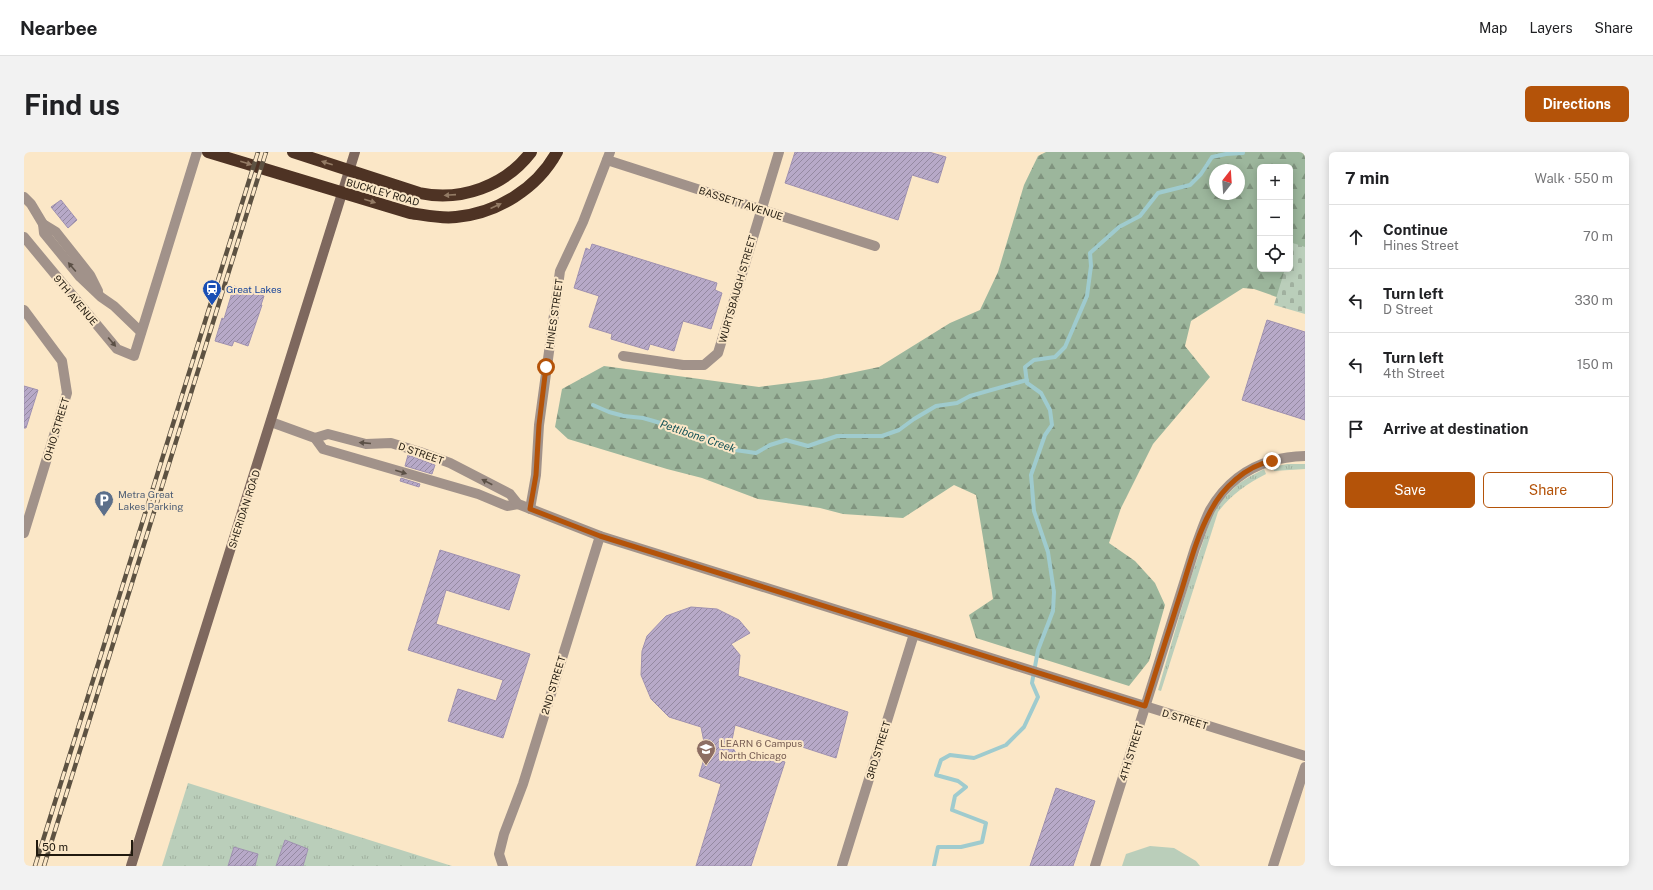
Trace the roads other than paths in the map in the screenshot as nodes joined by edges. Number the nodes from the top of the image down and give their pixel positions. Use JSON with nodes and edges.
{"nodes":[{"id":1,"x":197,"y":152,"type":"edge"},
{"id":2,"x":208,"y":152,"type":"edge"},
{"id":3,"x":293,"y":152,"type":"edge"},
{"id":4,"x":355,"y":152,"type":"edge"},
{"id":5,"x":531,"y":152,"type":"edge"},
{"id":6,"x":557,"y":152,"type":"edge"},
{"id":7,"x":779,"y":152,"type":"edge"},
{"id":8,"x":608,"y":156,"type":"edge"},
{"id":9,"x":24,"y":197,"type":"edge"},
{"id":10,"x":761,"y":208,"type":"junction"},
{"id":11,"x":24,"y":237,"type":"edge"},
{"id":12,"x":875,"y":246,"type":"dead end"},
{"id":13,"x":24,"y":310,"type":"edge"},
{"id":14,"x":141,"y":332,"type":"junction"},
{"id":15,"x":623,"y":356,"type":"dead end"},
{"id":16,"x":271,"y":422,"type":"junction"},
{"id":17,"x":315,"y":438,"type":"junction"},
{"id":18,"x":1305,"y":456,"type":"edge"},
{"id":19,"x":518,"y":504,"type":"junction"},
{"id":20,"x":530,"y":509,"type":"junction"},
{"id":21,"x":24,"y":533,"type":"edge"},
{"id":22,"x":600,"y":536,"type":"junction"},
{"id":23,"x":914,"y":634,"type":"junction"},
{"id":24,"x":1145,"y":706,"type":"junction"},
{"id":25,"x":1305,"y":756,"type":"edge"},
{"id":26,"x":1305,"y":767,"type":"edge"},
{"id":27,"x":131,"y":866,"type":"edge"},
{"id":28,"x":503,"y":866,"type":"edge"},
{"id":29,"x":842,"y":866,"type":"edge"},
{"id":30,"x":1095,"y":866,"type":"edge"},
{"id":31,"x":1273,"y":866,"type":"edge"}],
"edges":[{"from":1,"to":14,"type":"street"},
{"from":2,"to":6,"type":"highway","name":"BUCKLEY ROAD","one_way":true},
{"from":5,"to":3,"type":"highway","name":"BUCKLEY ROAD","one_way":true},
{"from":4,"to":16,"type":"main road","name":"SHERIDAN ROAD"},
{"from":7,"to":10,"type":"street","name":"WURTSBAUGH STREET"},
{"from":8,"to":10,"type":"street","name":"BASSETT AVENUE"},
{"from":8,"to":20,"type":"street","name":"HINES STREET"},
{"from":14,"to":9,"type":"street","one_way":true},
{"from":10,"to":12,"type":"street","name":"BASSETT AVENUE"},
{"from":10,"to":15,"type":"street","name":"WURTSBAUGH STREET"},
{"from":11,"to":14,"type":"street","name":"9TH AVENUE","one_way":true},
{"from":13,"to":21,"type":"street","name":"OHIO STREET"},
{"from":16,"to":17,"type":"street","name":"D STREET"},
{"from":16,"to":27,"type":"main road","name":"SHERIDAN ROAD"},
{"from":17,"to":19,"type":"street","name":"D STREET","one_way":true},
{"from":19,"to":17,"type":"street","name":"D STREET","one_way":true},
{"from":18,"to":24,"type":"street","name":"4TH STREET"},
{"from":19,"to":20,"type":"street","name":"D STREET"},
{"from":20,"to":22,"type":"street","name":"D STREET"},
{"from":22,"to":23,"type":"street","name":"D STREET"},
{"from":22,"to":28,"type":"street","name":"2ND STREET"},
{"from":23,"to":24,"type":"street","name":"D STREET"},
{"from":23,"to":29,"type":"street","name":"3RD STREET"},
{"from":24,"to":25,"type":"street","name":"D STREET"},
{"from":24,"to":30,"type":"street","name":"4TH STREET"},
{"from":26,"to":31,"type":"street"}]}
